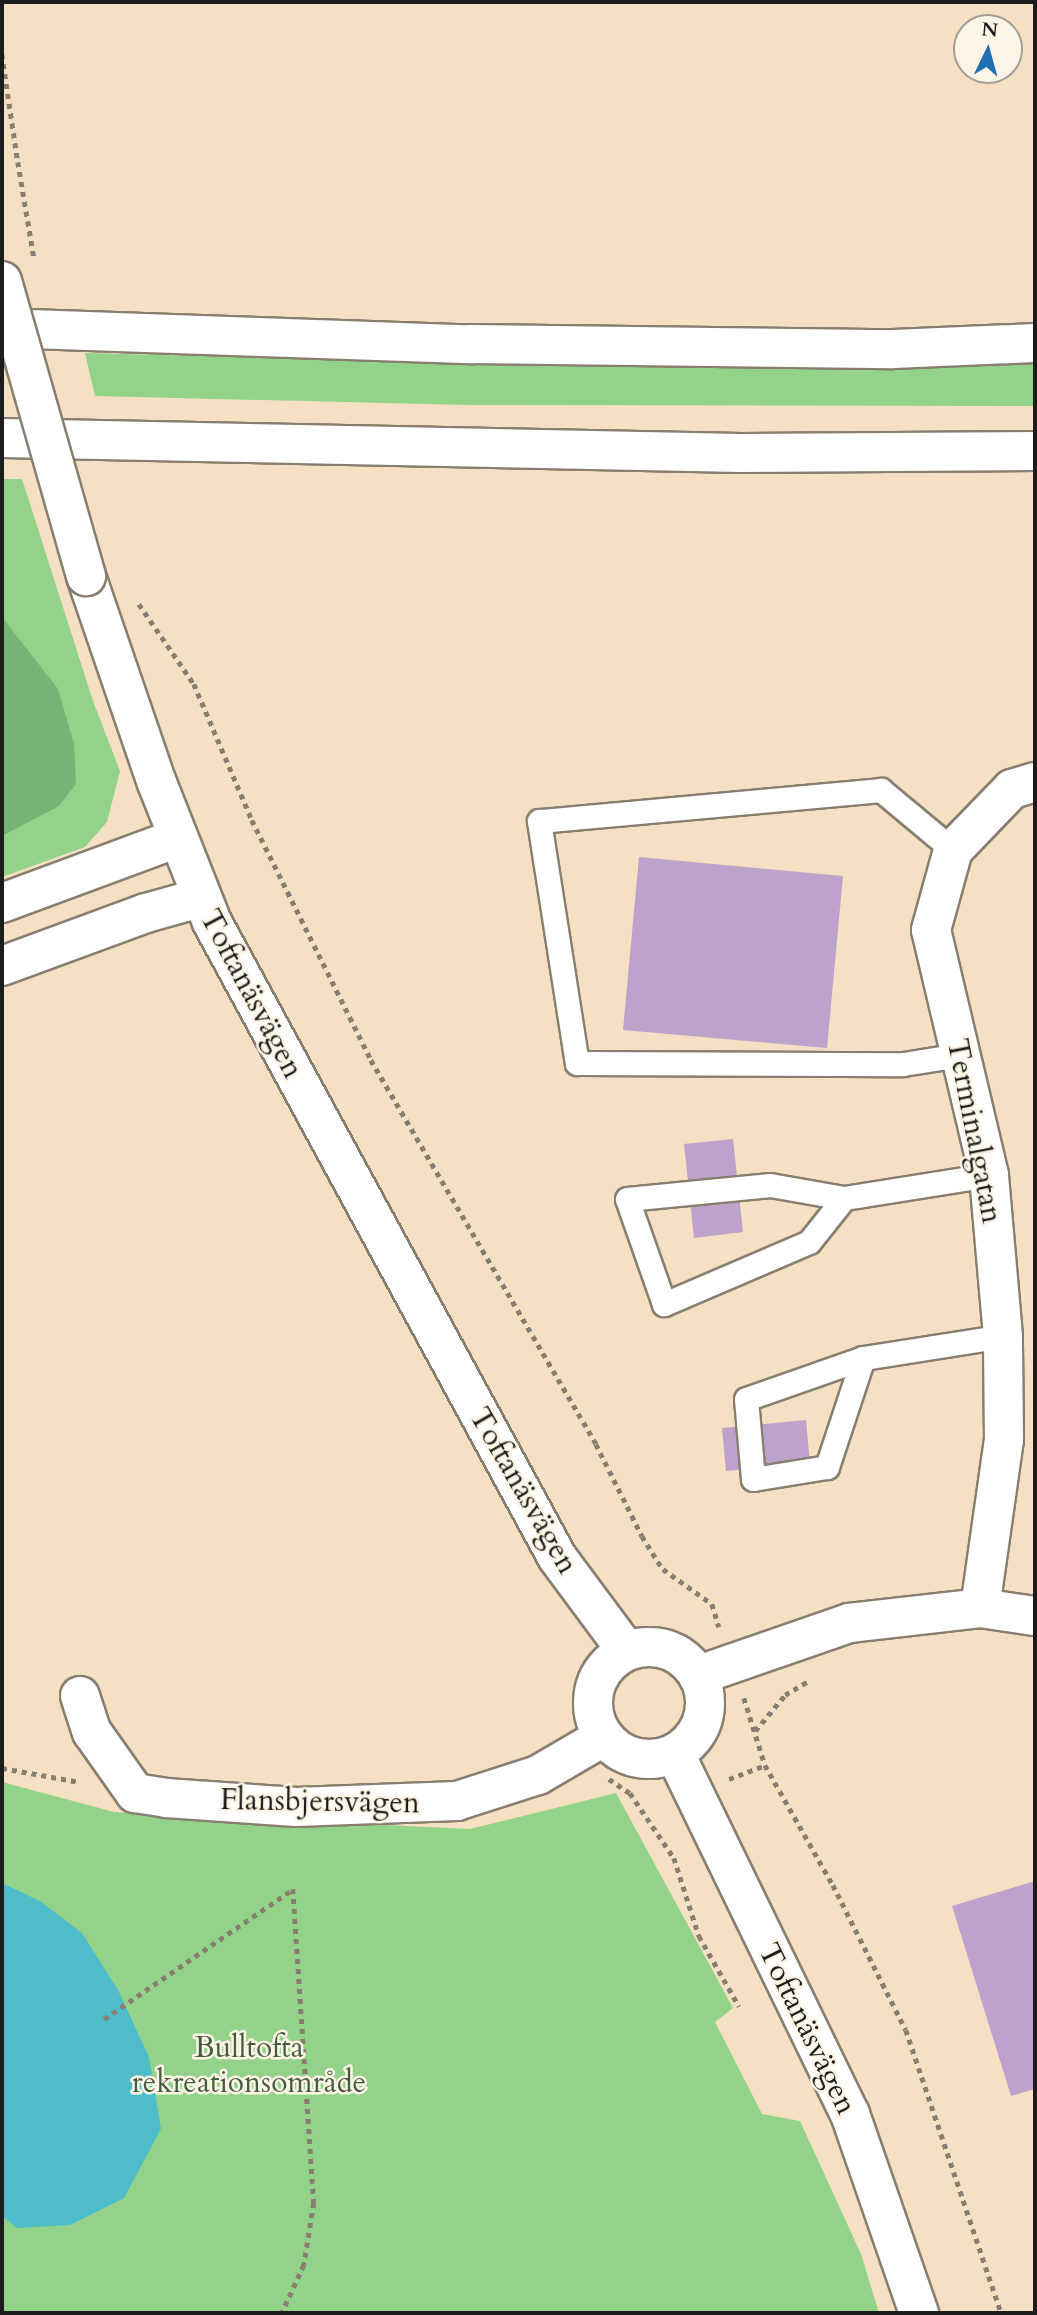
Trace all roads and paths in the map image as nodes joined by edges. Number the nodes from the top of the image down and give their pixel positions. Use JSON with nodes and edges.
{"nodes":[{"id":1,"x":2,"y":54,"type":"edge"},
{"id":2,"x":18,"y":162,"type":"dead end"},
{"id":3,"x":2,"y":281,"type":"edge"},
{"id":4,"x":2,"y":328,"type":"edge"},
{"id":5,"x":1035,"y":343,"type":"edge"},
{"id":6,"x":2,"y":438,"type":"edge"},
{"id":7,"x":340,"y":446,"type":"junction"},
{"id":8,"x":1035,"y":451,"type":"edge"},
{"id":9,"x":2,"y":460,"type":"edge"},
{"id":10,"x":133,"y":595,"type":"dead end"},
{"id":11,"x":1035,"y":782,"type":"edge"},
{"id":12,"x":178,"y":838,"type":"junction"},
{"id":13,"x":953,"y":850,"type":"junction"},
{"id":14,"x":200,"y":898,"type":"junction"},
{"id":15,"x":2,"y":903,"type":"edge"},
{"id":16,"x":2,"y":966,"type":"edge"},
{"id":17,"x":960,"y":1055,"type":"junction"},
{"id":18,"x":989,"y":1175,"type":"junction"},
{"id":19,"x":844,"y":1198,"type":"junction"},
{"id":20,"x":1003,"y":1336,"type":"junction"},
{"id":21,"x":863,"y":1358,"type":"junction"},
{"id":22,"x":980,"y":1608,"type":"junction"},
{"id":23,"x":1035,"y":1616,"type":"edge"},
{"id":24,"x":626,"y":1650,"type":"junction"},
{"id":25,"x":715,"y":1669,"type":"junction"},
{"id":26,"x":813,"y":1678,"type":"dead end"},
{"id":27,"x":80,"y":1696,"type":"dead end"},
{"id":28,"x":755,"y":1731,"type":"junction"},
{"id":29,"x":603,"y":1737,"type":"junction"},
{"id":30,"x":675,"y":1754,"type":"junction"},
{"id":31,"x":572,"y":1758,"type":"junction"},
{"id":32,"x":2,"y":1768,"type":"edge"},
{"id":33,"x":135,"y":1793,"type":"junction"},
{"id":34,"x":739,"y":2006,"type":"dead end"},
{"id":35,"x":104,"y":2019,"type":"dead end"},
{"id":36,"x":282,"y":2313,"type":"edge"},
{"id":37,"x":919,"y":2313,"type":"edge"},
{"id":38,"x":1001,"y":2313,"type":"edge"}],
"edges":[{"from":1,"to":2,"type":"path"},
{"from":3,"to":12,"type":"main road","name":"Toftanäsvägen","bridge":true},
{"from":4,"to":5,"type":"main road"},
{"from":6,"to":7,"type":"main road"},
{"from":7,"to":8,"type":"main road"},
{"from":7,"to":9,"type":"main road"},
{"from":10,"to":25,"type":"path"},
{"from":11,"to":13,"type":"main road","name":"Terminalgatan"},
{"from":12,"to":14,"type":"main road","name":"Toftanäsvägen"},
{"from":12,"to":15,"type":"main road"},
{"from":13,"to":17,"type":"main road","name":"Terminalgatan"},
{"from":13,"to":17,"type":"lane"},
{"from":14,"to":16,"type":"main road"},
{"from":14,"to":24,"type":"main road","name":"Toftanäsvägen"},
{"from":17,"to":18,"type":"main road","name":"Terminalgatan"},
{"from":18,"to":19,"type":"lane"},
{"from":18,"to":20,"type":"main road","name":"Terminalgatan"},
{"from":19,"to":19,"type":"lane"},
{"from":20,"to":21,"type":"lane"},
{"from":20,"to":22,"type":"main road","name":"Terminalgatan"},
{"from":21,"to":21,"type":"lane"},
{"from":22,"to":23,"type":"main road"},
{"from":22,"to":25,"type":"main road"},
{"from":24,"to":25,"type":"main road"},
{"from":24,"to":29,"type":"main road"},
{"from":25,"to":28,"type":"path"},
{"from":25,"to":30,"type":"main road"},
{"from":26,"to":28,"type":"path"},
{"from":27,"to":33,"type":"main road"},
{"from":28,"to":38,"type":"path"},
{"from":29,"to":30,"type":"main road"},
{"from":29,"to":31,"type":"main road","name":"Flansbjersvägen"},
{"from":30,"to":37,"type":"main road","name":"Toftanäsvägen"},
{"from":31,"to":33,"type":"main road","name":"Flansbjersvägen"},
{"from":31,"to":34,"type":"path"},
{"from":32,"to":33,"type":"path"},
{"from":35,"to":36,"type":"path"}]}
